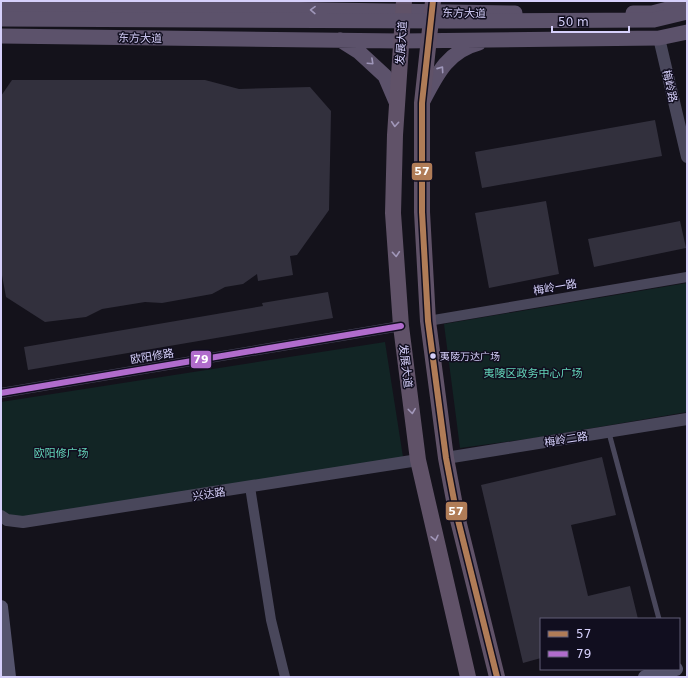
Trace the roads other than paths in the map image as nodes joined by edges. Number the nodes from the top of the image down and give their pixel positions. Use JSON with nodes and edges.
{"nodes":[{"id":1,"x":356,"y":1,"type":"edge"},
{"id":2,"x":480,"y":1,"type":"edge"},
{"id":3,"x":94,"y":4,"type":"edge"},
{"id":4,"x":687,"y":4,"type":"edge"},
{"id":5,"x":403,"y":6,"type":"edge"},
{"id":6,"x":1,"y":7,"type":"edge"},
{"id":7,"x":432,"y":7,"type":"edge"},
{"id":8,"x":336,"y":10,"type":"junction"},
{"id":9,"x":687,"y":12,"type":"edge"},
{"id":10,"x":504,"y":13,"type":"junction"},
{"id":11,"x":1,"y":19,"type":"edge"},
{"id":12,"x":687,"y":21,"type":"edge"},
{"id":13,"x":1,"y":27,"type":"edge"},
{"id":14,"x":687,"y":32,"type":"edge"},
{"id":15,"x":1,"y":36,"type":"edge"},
{"id":16,"x":659,"y":38,"type":"junction"},
{"id":17,"x":339,"y":40,"type":"junction"},
{"id":18,"x":429,"y":40,"type":"junction"},
{"id":19,"x":496,"y":40,"type":"junction"},
{"id":20,"x":401,"y":41,"type":"junction"},
{"id":21,"x":422,"y":103,"type":"junction"},
{"id":22,"x":397,"y":104,"type":"junction"},
{"id":23,"x":687,"y":157,"type":"edge"},
{"id":24,"x":687,"y":277,"type":"edge"},
{"id":25,"x":428,"y":321,"type":"junction"},
{"id":26,"x":401,"y":326,"type":"junction"},
{"id":27,"x":1,"y":393,"type":"edge"},
{"id":28,"x":687,"y":419,"type":"edge"},
{"id":29,"x":609,"y":432,"type":"junction"},
{"id":30,"x":446,"y":458,"type":"junction"},
{"id":31,"x":418,"y":460,"type":"junction"},
{"id":32,"x":250,"y":488,"type":"junction"},
{"id":33,"x":1,"y":516,"type":"edge"},
{"id":34,"x":1,"y":607,"type":"edge"},
{"id":35,"x":659,"y":618,"type":"edge"},
{"id":36,"x":671,"y":670,"type":"edge"},
{"id":37,"x":9,"y":677,"type":"edge"},
{"id":38,"x":285,"y":677,"type":"edge"},
{"id":39,"x":468,"y":677,"type":"edge"},
{"id":40,"x":497,"y":677,"type":"edge"},
{"id":41,"x":645,"y":677,"type":"edge"}],
"edges":[{"from":1,"to":8,"type":"main road"},
{"from":2,"to":10,"type":"main road"},
{"from":3,"to":6,"type":"main road","name":"东方大道"},
{"from":8,"to":3,"type":"main road","name":"东方大道","one_way":true},
{"from":4,"to":10,"type":"main road","name":"东方大道"},
{"from":5,"to":7,"type":"main road","name":"东方大道"},
{"from":5,"to":8,"type":"main road","name":"东方大道"},
{"from":5,"to":20,"type":"highway","name":"发展大道"},
{"from":7,"to":10,"type":"main road","name":"东方大道"},
{"from":7,"to":18,"type":"highway"},
{"from":9,"to":11,"type":"main road","bridge":true},
{"from":12,"to":13,"type":"main road"},
{"from":14,"to":16,"type":"main road","name":"东方大道"},
{"from":15,"to":17,"type":"main road","name":"东方大道"},
{"from":16,"to":19,"type":"main road","name":"东方大道"},
{"from":16,"to":23,"type":"street","name":"梅岭路"},
{"from":17,"to":20,"type":"main road","name":"东方大道"},
{"from":17,"to":22,"type":"main road","one_way":true},
{"from":18,"to":19,"type":"main road","name":"东方大道"},
{"from":18,"to":20,"type":"main road","name":"东方大道"},
{"from":18,"to":21,"type":"highway"},
{"from":21,"to":19,"type":"main road","one_way":true},
{"from":20,"to":22,"type":"highway","name":"发展大道"},
{"from":21,"to":25,"type":"highway"},
{"from":22,"to":26,"type":"highway","name":"发展大道","one_way":true},
{"from":24,"to":25,"type":"street","name":"梅岭一路"},
{"from":25,"to":30,"type":"highway"},
{"from":26,"to":27,"type":"street","name":"欧阳修路"},
{"from":26,"to":31,"type":"highway","name":"发展大道","one_way":true},
{"from":28,"to":29,"type":"street","name":"梅岭二路"},
{"from":29,"to":30,"type":"street","name":"梅岭二路"},
{"from":29,"to":35,"type":"lane"},
{"from":30,"to":40,"type":"highway"},
{"from":31,"to":32,"type":"street","name":"兴达路"},
{"from":31,"to":39,"type":"highway","name":"发展大道","one_way":true},
{"from":32,"to":33,"type":"street","name":"兴达路"},
{"from":32,"to":38,"type":"street"},
{"from":34,"to":37,"type":"main road"},
{"from":36,"to":41,"type":"main road"}]}
